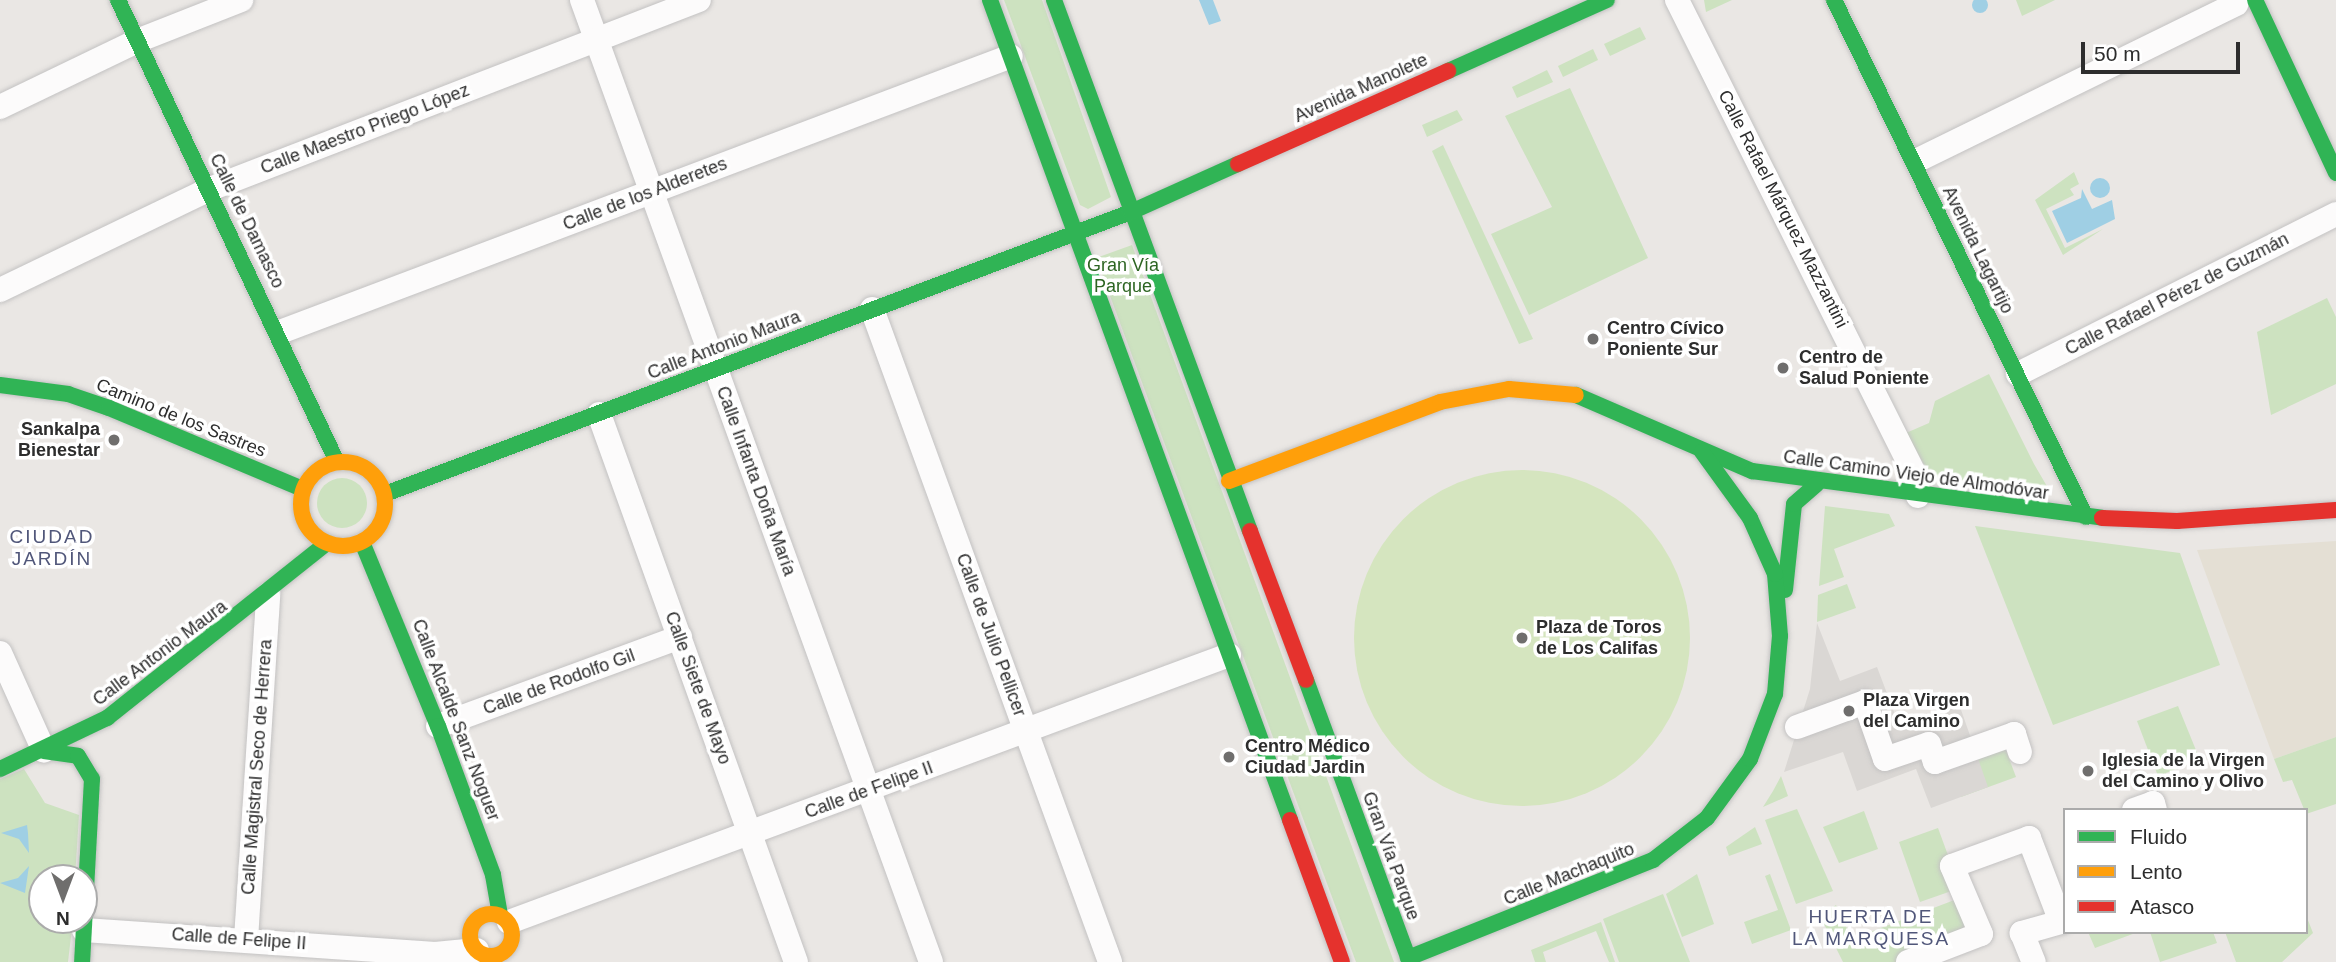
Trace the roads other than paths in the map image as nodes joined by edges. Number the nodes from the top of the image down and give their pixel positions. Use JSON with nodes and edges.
{"nodes":[{"id":1,"x":118,"y":0,"type":"edge"},
{"id":2,"x":241,"y":0,"type":"edge"},
{"id":3,"x":582,"y":0,"type":"edge"},
{"id":4,"x":699,"y":0,"type":"edge"},
{"id":5,"x":990,"y":0,"type":"edge"},
{"id":6,"x":1055,"y":0,"type":"edge"},
{"id":7,"x":1607,"y":0,"type":"edge"},
{"id":8,"x":1677,"y":0,"type":"edge"},
{"id":9,"x":1834,"y":0,"type":"edge"},
{"id":10,"x":2245,"y":2,"type":"edge"},
{"id":11,"x":596,"y":39,"type":"junction"},
{"id":12,"x":137,"y":41,"type":"junction"},
{"id":13,"x":1011,"y":56,"type":"junction"},
{"id":14,"x":0,"y":107,"type":"edge"},
{"id":15,"x":1922,"y":158,"type":"dead end"},
{"id":16,"x":2336,"y":173,"type":"edge"},
{"id":17,"x":210,"y":189,"type":"junction"},
{"id":18,"x":652,"y":192,"type":"junction"},
{"id":19,"x":1131,"y":212,"type":"junction"},
{"id":20,"x":2336,"y":214,"type":"edge"},
{"id":21,"x":1078,"y":231,"type":"junction"},
{"id":22,"x":0,"y":290,"type":"edge"},
{"id":23,"x":872,"y":309,"type":"junction"},
{"id":24,"x":280,"y":332,"type":"junction"},
{"id":25,"x":715,"y":368,"type":"junction"},
{"id":26,"x":2018,"y":374,"type":"junction"},
{"id":27,"x":0,"y":386,"type":"edge"},
{"id":28,"x":599,"y":414,"type":"junction"},
{"id":29,"x":1702,"y":452,"type":"junction"},
{"id":30,"x":337,"y":462,"type":"junction"},
{"id":31,"x":1778,"y":476,"type":"junction"},
{"id":32,"x":1229,"y":481,"type":"junction"},
{"id":33,"x":1817,"y":484,"type":"junction"},
{"id":34,"x":303,"y":489,"type":"junction"},
{"id":35,"x":384,"y":494,"type":"junction"},
{"id":36,"x":1918,"y":496,"type":"junction"},
{"id":37,"x":2336,"y":510,"type":"edge"},
{"id":38,"x":2086,"y":517,"type":"junction"},
{"id":39,"x":1750,"y":518,"type":"junction"},
{"id":40,"x":362,"y":542,"type":"junction"},
{"id":41,"x":327,"y":543,"type":"junction"},
{"id":42,"x":268,"y":595,"type":"junction"},
{"id":43,"x":1780,"y":636,"type":"junction"},
{"id":44,"x":680,"y":637,"type":"junction"},
{"id":45,"x":0,"y":653,"type":"edge"},
{"id":46,"x":1229,"y":655,"type":"junction"},
{"id":47,"x":438,"y":726,"type":"junction"},
{"id":48,"x":1797,"y":727,"type":"dead end"},
{"id":49,"x":1027,"y":732,"type":"junction"},
{"id":50,"x":44,"y":751,"type":"junction"},
{"id":51,"x":2020,"y":752,"type":"dead end"},
{"id":52,"x":0,"y":769,"type":"edge"},
{"id":53,"x":869,"y":791,"type":"junction"},
{"id":54,"x":2139,"y":808,"type":"edge"},
{"id":55,"x":2154,"y":808,"type":"edge"},
{"id":56,"x":750,"y":833,"type":"junction"},
{"id":57,"x":87,"y":864,"type":"edge"},
{"id":58,"x":504,"y":919,"type":"junction"},
{"id":59,"x":98,"y":931,"type":"edge"},
{"id":60,"x":84,"y":934,"type":"edge"},
{"id":61,"x":246,"y":939,"type":"junction"},
{"id":62,"x":486,"y":956,"type":"edge"},
{"id":63,"x":1409,"y":960,"type":"edge"},
{"id":64,"x":82,"y":962,"type":"edge"},
{"id":65,"x":796,"y":962,"type":"edge"},
{"id":66,"x":931,"y":962,"type":"edge"},
{"id":67,"x":1110,"y":962,"type":"edge"},
{"id":68,"x":1342,"y":962,"type":"edge"},
{"id":69,"x":1908,"y":962,"type":"edge"},
{"id":70,"x":2034,"y":962,"type":"edge"}],
"edges":[{"from":1,"to":12,"type":"main road","name":"Calle de Damasco"},
{"from":2,"to":12,"type":"street"},
{"from":3,"to":11,"type":"street","name":"Calle Infanta Doña María"},
{"from":4,"to":11,"type":"street","name":"Calle Maestro Priego López"},
{"from":5,"to":13,"type":"main road"},
{"from":6,"to":19,"type":"main road","name":"Gran Vía Parque"},
{"from":7,"to":19,"type":"main road","name":"Avenida Manolete"},
{"from":8,"to":36,"type":"street","name":"Calle Rafael Márquez Mazzantini"},
{"from":9,"to":26,"type":"main road","name":"Avenida Lagartijo"},
{"from":10,"to":15,"type":"street"},
{"from":10,"to":16,"type":"main road"},
{"from":11,"to":17,"type":"street","name":"Calle Maestro Priego López"},
{"from":11,"to":18,"type":"street","name":"Calle Infanta Doña María"},
{"from":12,"to":14,"type":"street"},
{"from":12,"to":17,"type":"main road","name":"Calle de Damasco"},
{"from":13,"to":18,"type":"street","name":"Calle de los Alderetes"},
{"from":13,"to":21,"type":"main road"},
{"from":17,"to":22,"type":"street","name":"Calle Maestro Priego López"},
{"from":17,"to":24,"type":"main road","name":"Calle de Damasco"},
{"from":18,"to":24,"type":"street","name":"Calle de los Alderetes"},
{"from":18,"to":25,"type":"street","name":"Calle Infanta Doña María"},
{"from":19,"to":21,"type":"main road"},
{"from":19,"to":32,"type":"main road","name":"Gran Vía Parque"},
{"from":20,"to":26,"type":"street","name":"Calle Rafael Pérez de Guzmán"},
{"from":21,"to":23,"type":"main road","name":"Calle Antonio Maura"},
{"from":21,"to":46,"type":"main road"},
{"from":23,"to":25,"type":"main road","name":"Calle Antonio Maura"},
{"from":23,"to":49,"type":"street","name":"Calle de Julio Pellicer"},
{"from":24,"to":30,"type":"main road","name":"Calle de Damasco"},
{"from":25,"to":28,"type":"main road","name":"Calle Antonio Maura"},
{"from":25,"to":53,"type":"street","name":"Calle Infanta Doña María"},
{"from":26,"to":38,"type":"main road","name":"Avenida Lagartijo"},
{"from":27,"to":34,"type":"main road","name":"Camino de los Sastres"},
{"from":28,"to":35,"type":"main road","name":"Calle Antonio Maura"},
{"from":28,"to":44,"type":"street","name":"Calle Siete de Mayo"},
{"from":29,"to":31,"type":"main road","name":"Calle Camino Viejo de Almodóvar"},
{"from":29,"to":32,"type":"main road","name":"Calle Camino Viejo de Almodóvar"},
{"from":29,"to":39,"type":"main road","name":"Calle Machaquito"},
{"from":30,"to":34,"type":"main road"},
{"from":30,"to":35,"type":"main road"},
{"from":31,"to":33,"type":"main road","name":"Calle Camino Viejo de Almodóvar"},
{"from":31,"to":39,"type":"main road"},
{"from":32,"to":63,"type":"main road","name":"Gran Vía Parque"},
{"from":33,"to":36,"type":"main road","name":"Calle Camino Viejo de Almodóvar"},
{"from":33,"to":43,"type":"main road"},
{"from":34,"to":41,"type":"main road"},
{"from":35,"to":40,"type":"main road"},
{"from":36,"to":38,"type":"main road","name":"Calle Camino Viejo de Almodóvar"},
{"from":37,"to":38,"type":"main road","name":"Calle Camino Viejo de Almodóvar"},
{"from":39,"to":43,"type":"main road","name":"Calle Machaquito"},
{"from":40,"to":41,"type":"main road"},
{"from":40,"to":47,"type":"main road","name":"Calle Alcalde Sanz Noguer"},
{"from":41,"to":42,"type":"main road","name":"Calle Antonio Maura"},
{"from":42,"to":50,"type":"main road","name":"Calle Antonio Maura"},
{"from":42,"to":61,"type":"street","name":"Calle Magistral Seco de Herrera"},
{"from":43,"to":63,"type":"main road","name":"Calle Machaquito"},
{"from":44,"to":47,"type":"street","name":"Calle de Rodolfo Gil"},
{"from":44,"to":56,"type":"street","name":"Calle Siete de Mayo"},
{"from":45,"to":50,"type":"street"},
{"from":46,"to":49,"type":"street","name":"Calle de Felipe II"},
{"from":46,"to":68,"type":"main road"},
{"from":47,"to":58,"type":"main road","name":"Calle Alcalde Sanz Noguer"},
{"from":48,"to":51,"type":"street"},
{"from":49,"to":53,"type":"street","name":"Calle de Felipe II"},
{"from":49,"to":67,"type":"street","name":"Calle de Julio Pellicer"},
{"from":50,"to":52,"type":"main road","name":"Calle Antonio Maura"},
{"from":50,"to":57,"type":"main road"},
{"from":53,"to":56,"type":"street","name":"Calle de Felipe II"},
{"from":53,"to":66,"type":"street","name":"Calle Infanta Doña María"},
{"from":54,"to":55,"type":"street"},
{"from":56,"to":58,"type":"street","name":"Calle de Felipe II"},
{"from":56,"to":65,"type":"street","name":"Calle Siete de Mayo"},
{"from":58,"to":62,"type":"main road"},
{"from":58,"to":62,"type":"main road"},
{"from":59,"to":61,"type":"street","name":"Calle de Felipe II"},
{"from":60,"to":64,"type":"main road"},
{"from":61,"to":62,"type":"street","name":"Calle de Felipe II"},
{"from":69,"to":70,"type":"street"}]}
